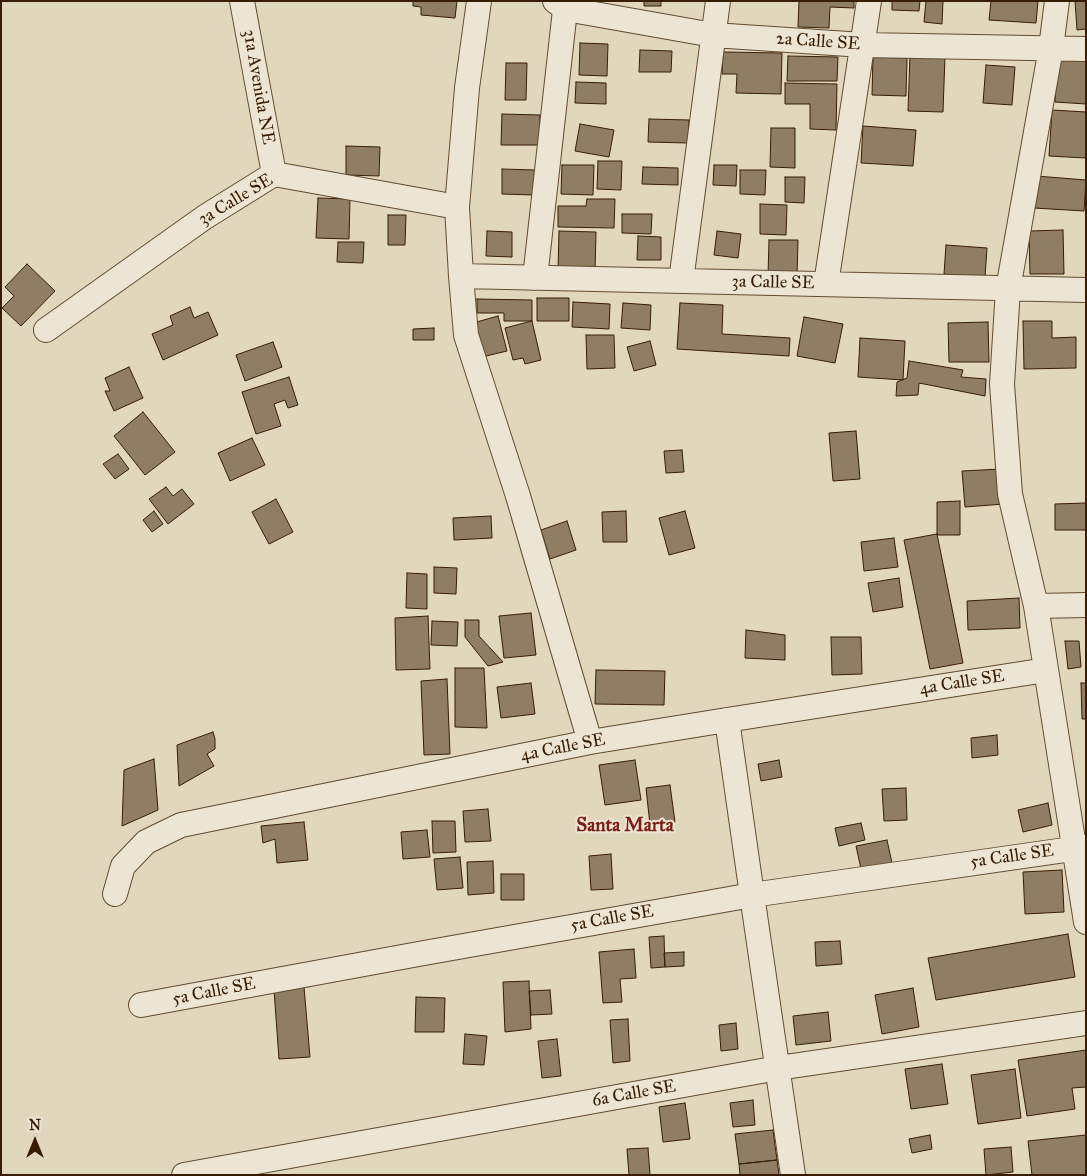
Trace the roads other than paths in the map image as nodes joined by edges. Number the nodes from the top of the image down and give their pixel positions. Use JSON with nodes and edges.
{"nodes":[{"id":1,"x":242,"y":1,"type":"edge"},
{"id":2,"x":479,"y":1,"type":"edge"},
{"id":3,"x":718,"y":1,"type":"edge"},
{"id":4,"x":869,"y":1,"type":"edge"},
{"id":5,"x":1057,"y":1,"type":"edge"},
{"id":6,"x":562,"y":4,"type":"edge"},
{"id":7,"x":713,"y":35,"type":"junction"},
{"id":8,"x":863,"y":45,"type":"junction"},
{"id":9,"x":1051,"y":48,"type":"junction"},
{"id":10,"x":1086,"y":48,"type":"edge"},
{"id":11,"x":274,"y":174,"type":"junction"},
{"id":12,"x":457,"y":207,"type":"junction"},
{"id":13,"x":461,"y":276,"type":"junction"},
{"id":14,"x":535,"y":278,"type":"junction"},
{"id":15,"x":681,"y":281,"type":"junction"},
{"id":16,"x":826,"y":284,"type":"junction"},
{"id":17,"x":1008,"y":289,"type":"junction"},
{"id":18,"x":1086,"y":290,"type":"edge"},
{"id":19,"x":46,"y":330,"type":"dead end"},
{"id":20,"x":1086,"y":605,"type":"edge"},
{"id":21,"x":1036,"y":606,"type":"junction"},
{"id":22,"x":1046,"y":670,"type":"junction"},
{"id":23,"x":727,"y":720,"type":"junction"},
{"id":24,"x":590,"y":742,"type":"junction"},
{"id":25,"x":1080,"y":848,"type":"edge"},
{"id":26,"x":115,"y":894,"type":"dead end"},
{"id":27,"x":752,"y":894,"type":"junction"},
{"id":28,"x":1086,"y":922,"type":"edge"},
{"id":29,"x":141,"y":1005,"type":"dead end"},
{"id":30,"x":1086,"y":1022,"type":"edge"},
{"id":31,"x":778,"y":1068,"type":"junction"},
{"id":32,"x":184,"y":1175,"type":"edge"},
{"id":33,"x":794,"y":1175,"type":"edge"}],
"edges":[{"from":1,"to":11,"type":"street","name":"31a Avenida NE"},
{"from":2,"to":12,"type":"street"},
{"from":3,"to":7,"type":"street"},
{"from":4,"to":8,"type":"street"},
{"from":5,"to":9,"type":"street"},
{"from":6,"to":7,"type":"street","name":"2a Calle SE"},
{"from":6,"to":14,"type":"street"},
{"from":7,"to":8,"type":"street","name":"2a Calle SE"},
{"from":7,"to":15,"type":"street"},
{"from":8,"to":9,"type":"street","name":"2a Calle SE"},
{"from":8,"to":16,"type":"street"},
{"from":9,"to":10,"type":"street","name":"2a Calle SE"},
{"from":9,"to":17,"type":"street"},
{"from":11,"to":12,"type":"street","name":"3a Calle SE"},
{"from":11,"to":19,"type":"street","name":"3a Calle SE"},
{"from":12,"to":13,"type":"street"},
{"from":13,"to":14,"type":"street","name":"3a Calle SE"},
{"from":13,"to":24,"type":"street"},
{"from":14,"to":15,"type":"street","name":"3a Calle SE"},
{"from":15,"to":16,"type":"street","name":"3a Calle SE"},
{"from":16,"to":17,"type":"street","name":"3a Calle SE"},
{"from":17,"to":18,"type":"street","name":"3a Calle SE"},
{"from":17,"to":21,"type":"street"},
{"from":20,"to":21,"type":"street"},
{"from":21,"to":22,"type":"street"},
{"from":22,"to":23,"type":"street","name":"4a Calle SE"},
{"from":22,"to":25,"type":"street"},
{"from":23,"to":24,"type":"street","name":"4a Calle SE"},
{"from":23,"to":27,"type":"street"},
{"from":24,"to":26,"type":"street","name":"4a Calle SE"},
{"from":25,"to":27,"type":"street","name":"5a Calle SE"},
{"from":25,"to":28,"type":"street"},
{"from":27,"to":29,"type":"street","name":"5a Calle SE"},
{"from":27,"to":31,"type":"street"},
{"from":30,"to":31,"type":"street","name":"6a Calle SE"},
{"from":31,"to":32,"type":"street","name":"6a Calle SE"},
{"from":31,"to":33,"type":"street"}]}
